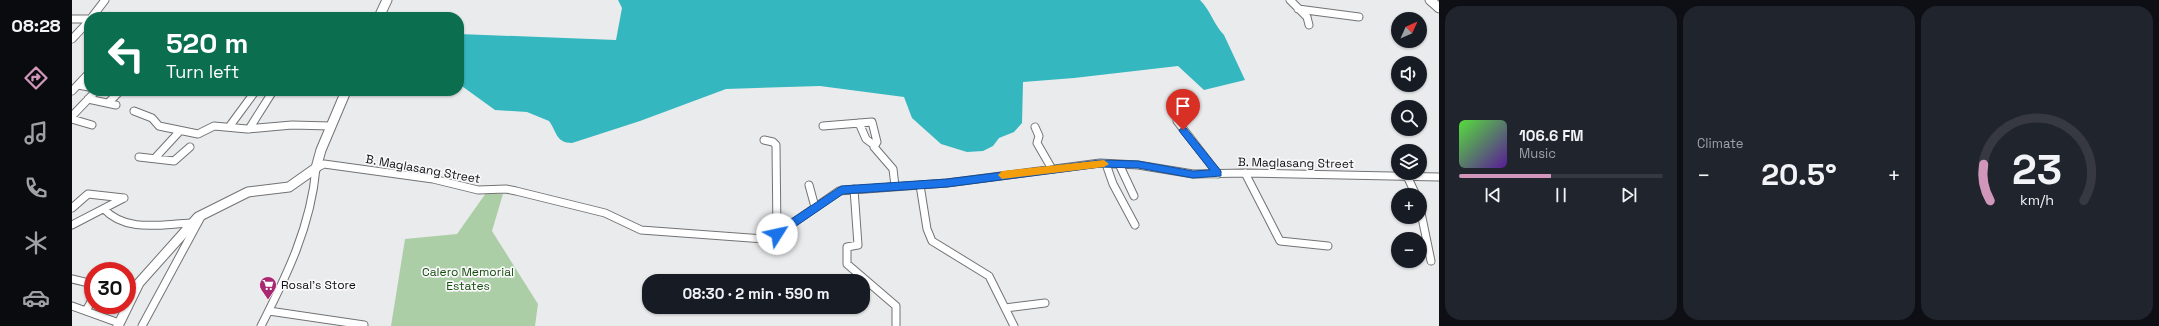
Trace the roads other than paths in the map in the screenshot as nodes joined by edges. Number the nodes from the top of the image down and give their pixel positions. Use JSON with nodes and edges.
{"nodes":[{"id":1,"x":105,"y":0,"type":"edge"},
{"id":2,"x":387,"y":0,"type":"edge"},
{"id":3,"x":1290,"y":0,"type":"edge"},
{"id":4,"x":1430,"y":0,"type":"edge"},
{"id":5,"x":1439,"y":8,"type":"edge"},
{"id":6,"x":1298,"y":9,"type":"junction"},
{"id":7,"x":96,"y":12,"type":"edge"},
{"id":8,"x":381,"y":12,"type":"edge"},
{"id":9,"x":1359,"y":18,"type":"dead end"},
{"id":10,"x":72,"y":19,"type":"edge"},
{"id":11,"x":84,"y":20,"type":"edge"},
{"id":12,"x":1308,"y":24,"type":"dead end"},
{"id":13,"x":84,"y":26,"type":"edge"},
{"id":14,"x":72,"y":39,"type":"edge"},
{"id":15,"x":84,"y":78,"type":"edge"},
{"id":16,"x":78,"y":85,"type":"junction"},
{"id":17,"x":84,"y":86,"type":"edge"},
{"id":18,"x":72,"y":91,"type":"edge"},
{"id":19,"x":91,"y":96,"type":"edge"},
{"id":20,"x":115,"y":96,"type":"edge"},
{"id":21,"x":252,"y":96,"type":"edge"},
{"id":22,"x":269,"y":96,"type":"edge"},
{"id":23,"x":344,"y":96,"type":"edge"},
{"id":24,"x":88,"y":99,"type":"junction"},
{"id":25,"x":108,"y":103,"type":"junction"},
{"id":26,"x":116,"y":105,"type":"dead end"},
{"id":27,"x":134,"y":111,"type":"dead end"},
{"id":28,"x":72,"y":116,"type":"edge"},
{"id":29,"x":72,"y":119,"type":"edge"},
{"id":30,"x":1177,"y":120,"type":"dead end"},
{"id":31,"x":859,"y":123,"type":"junction"},
{"id":32,"x":92,"y":125,"type":"dead end"},
{"id":33,"x":330,"y":126,"type":"junction"},
{"id":34,"x":823,"y":126,"type":"dead end"},
{"id":35,"x":229,"y":127,"type":"junction"},
{"id":36,"x":1035,"y":127,"type":"dead end"},
{"id":37,"x":249,"y":128,"type":"junction"},
{"id":38,"x":179,"y":132,"type":"junction"},
{"id":39,"x":764,"y":140,"type":"dead end"},
{"id":40,"x":874,"y":145,"type":"junction"},
{"id":41,"x":190,"y":147,"type":"dead end"},
{"id":42,"x":139,"y":157,"type":"dead end"},
{"id":43,"x":155,"y":158,"type":"junction"},
{"id":44,"x":1106,"y":164,"type":"junction"},
{"id":45,"x":1118,"y":164,"type":"junction"},
{"id":46,"x":316,"y":168,"type":"junction"},
{"id":47,"x":1052,"y":169,"type":"junction"},
{"id":48,"x":1245,"y":173,"type":"junction"},
{"id":49,"x":1218,"y":174,"type":"junction"},
{"id":50,"x":1391,"y":176,"type":"edge"},
{"id":51,"x":1427,"y":177,"type":"edge"},
{"id":52,"x":1439,"y":177,"type":"edge"},
{"id":53,"x":809,"y":185,"type":"dead end"},
{"id":54,"x":920,"y":185,"type":"junction"},
{"id":55,"x":895,"y":186,"type":"junction"},
{"id":56,"x":854,"y":189,"type":"junction"},
{"id":57,"x":1134,"y":196,"type":"dead end"},
{"id":58,"x":816,"y":207,"type":"junction"},
{"id":59,"x":72,"y":208,"type":"edge"},
{"id":60,"x":104,"y":209,"type":"junction"},
{"id":61,"x":202,"y":215,"type":"junction"},
{"id":62,"x":191,"y":223,"type":"junction"},
{"id":63,"x":1423,"y":224,"type":"edge"},
{"id":64,"x":72,"y":225,"type":"edge"},
{"id":65,"x":1135,"y":225,"type":"dead end"},
{"id":66,"x":777,"y":234,"type":"junction"},
{"id":67,"x":1328,"y":246,"type":"dead end"},
{"id":68,"x":1431,"y":261,"type":"dead end"},
{"id":69,"x":72,"y":279,"type":"edge"},
{"id":70,"x":84,"y":282,"type":"edge"},
{"id":71,"x":1045,"y":303,"type":"dead end"},
{"id":72,"x":73,"y":307,"type":"edge"},
{"id":73,"x":1005,"y":308,"type":"junction"},
{"id":74,"x":84,"y":310,"type":"edge"},
{"id":75,"x":269,"y":311,"type":"junction"},
{"id":76,"x":93,"y":314,"type":"edge"},
{"id":77,"x":312,"y":318,"type":"junction"},
{"id":78,"x":364,"y":324,"type":"dead end"},
{"id":79,"x":119,"y":325,"type":"edge"},
{"id":80,"x":142,"y":326,"type":"edge"},
{"id":81,"x":261,"y":326,"type":"edge"},
{"id":82,"x":317,"y":326,"type":"edge"},
{"id":83,"x":896,"y":326,"type":"edge"},
{"id":84,"x":1014,"y":326,"type":"edge"}],
"edges":[{"from":1,"to":7,"type":"street"},
{"from":2,"to":8,"type":"street"},
{"from":3,"to":6,"type":"street"},
{"from":4,"to":5,"type":"street"},
{"from":6,"to":9,"type":"street"},
{"from":6,"to":12,"type":"street"},
{"from":10,"to":11,"type":"street"},
{"from":13,"to":14,"type":"street"},
{"from":15,"to":16,"type":"street"},
{"from":16,"to":17,"type":"street"},
{"from":16,"to":18,"type":"street"},
{"from":19,"to":24,"type":"street"},
{"from":20,"to":25,"type":"street"},
{"from":21,"to":35,"type":"street"},
{"from":22,"to":37,"type":"street"},
{"from":23,"to":33,"type":"street"},
{"from":24,"to":25,"type":"street"},
{"from":24,"to":28,"type":"street"},
{"from":25,"to":26,"type":"street"},
{"from":27,"to":38,"type":"street"},
{"from":29,"to":32,"type":"street"},
{"from":30,"to":49,"type":"street"},
{"from":31,"to":34,"type":"street"},
{"from":31,"to":40,"type":"street"},
{"from":31,"to":40,"type":"street"},
{"from":33,"to":37,"type":"street"},
{"from":33,"to":46,"type":"street"},
{"from":35,"to":37,"type":"street"},
{"from":35,"to":38,"type":"street"},
{"from":36,"to":47,"type":"street"},
{"from":38,"to":43,"type":"street"},
{"from":39,"to":66,"type":"street"},
{"from":40,"to":55,"type":"street"},
{"from":41,"to":43,"type":"street"},
{"from":42,"to":43,"type":"street"},
{"from":44,"to":45,"type":"street","name":"B. Maglasang Street"},
{"from":44,"to":47,"type":"street","name":"B. Maglasang Street"},
{"from":44,"to":65,"type":"street"},
{"from":45,"to":49,"type":"street","name":"B. Maglasang Street"},
{"from":45,"to":57,"type":"street"},
{"from":46,"to":61,"type":"street"},
{"from":46,"to":66,"type":"street","name":"B. Maglasang Street"},
{"from":46,"to":75,"type":"street"},
{"from":47,"to":54,"type":"street","name":"B. Maglasang Street"},
{"from":48,"to":49,"type":"street","name":"B. Maglasang Street"},
{"from":48,"to":50,"type":"street","name":"B. Maglasang Street"},
{"from":48,"to":67,"type":"street"},
{"from":51,"to":52,"type":"street","name":"B. Maglasang Street"},
{"from":53,"to":58,"type":"street"},
{"from":54,"to":55,"type":"street","name":"B. Maglasang Street"},
{"from":54,"to":73,"type":"street"},
{"from":55,"to":56,"type":"street","name":"B. Maglasang Street"},
{"from":56,"to":58,"type":"street","name":"B. Maglasang Street"},
{"from":56,"to":83,"type":"street"},
{"from":58,"to":66,"type":"street","name":"B. Maglasang Street"},
{"from":59,"to":60,"type":"street"},
{"from":60,"to":62,"type":"street"},
{"from":60,"to":64,"type":"street"},
{"from":61,"to":62,"type":"street"},
{"from":61,"to":80,"type":"street"},
{"from":62,"to":79,"type":"street"},
{"from":63,"to":68,"type":"street"},
{"from":69,"to":70,"type":"street"},
{"from":71,"to":73,"type":"street"},
{"from":72,"to":74,"type":"street"},
{"from":73,"to":84,"type":"street"},
{"from":75,"to":77,"type":"street"},
{"from":75,"to":81,"type":"street"},
{"from":76,"to":79,"type":"street"},
{"from":77,"to":78,"type":"street"},
{"from":77,"to":82,"type":"street"}]}
